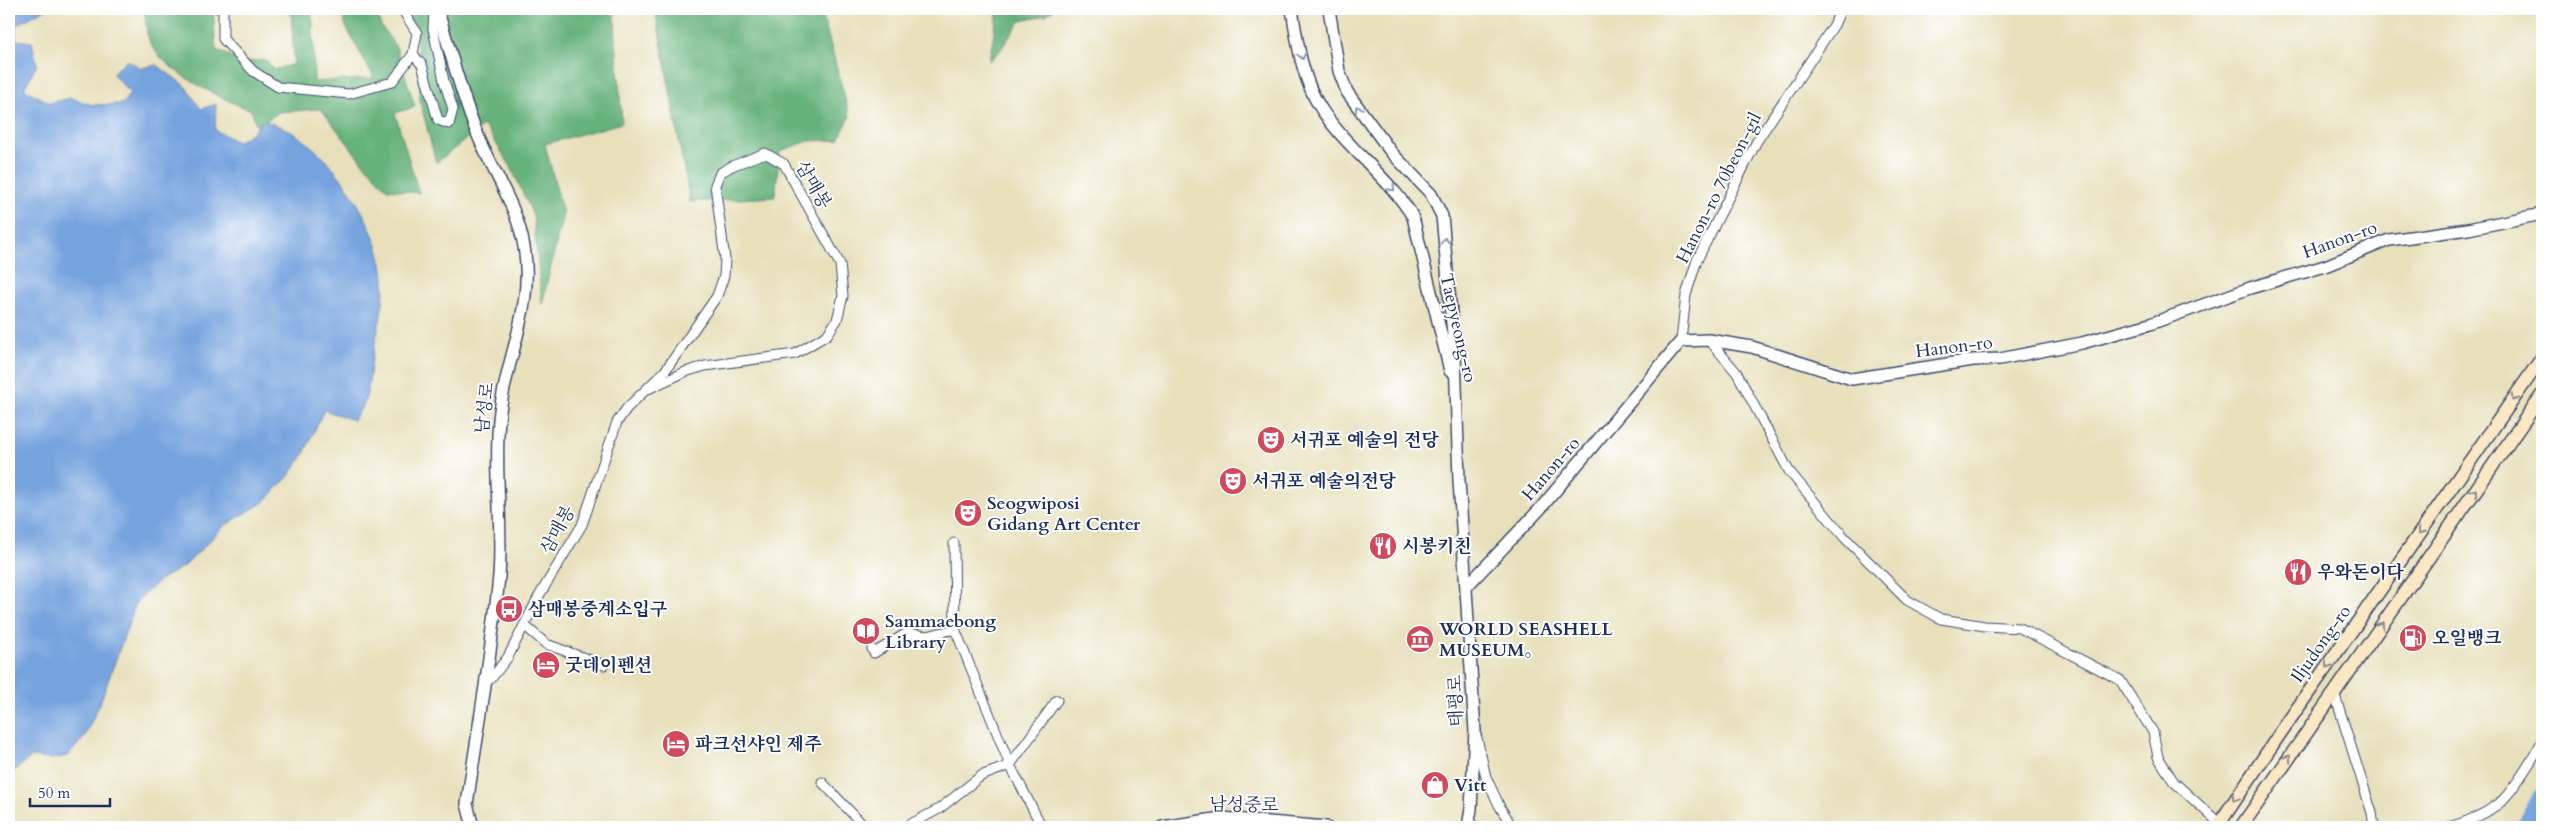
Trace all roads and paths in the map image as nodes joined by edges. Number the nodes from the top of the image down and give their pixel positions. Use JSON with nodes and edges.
{"nodes":[{"id":1,"x":220,"y":9,"type":"edge"},
{"id":2,"x":402,"y":9,"type":"edge"},
{"id":3,"x":435,"y":9,"type":"edge"},
{"id":4,"x":1292,"y":9,"type":"edge"},
{"id":5,"x":1328,"y":9,"type":"edge"},
{"id":6,"x":1840,"y":9,"type":"edge"},
{"id":7,"x":413,"y":54,"type":"junction"},
{"id":8,"x":2542,"y":214,"type":"edge"},
{"id":9,"x":1708,"y":340,"type":"junction"},
{"id":10,"x":1681,"y":341,"type":"junction"},
{"id":11,"x":2542,"y":358,"type":"edge"},
{"id":12,"x":648,"y":389,"type":"junction"},
{"id":13,"x":1455,"y":394,"type":"junction"},
{"id":14,"x":2542,"y":395,"type":"edge"},
{"id":15,"x":954,"y":543,"type":"dead end"},
{"id":16,"x":1468,"y":585,"type":"junction"},
{"id":17,"x":524,"y":626,"type":"junction"},
{"id":18,"x":955,"y":629,"type":"junction"},
{"id":19,"x":872,"y":649,"type":"dead end"},
{"id":20,"x":604,"y":665,"type":"dead end"},
{"id":21,"x":485,"y":678,"type":"junction"},
{"id":22,"x":2334,"y":692,"type":"junction"},
{"id":23,"x":1057,"y":700,"type":"dead end"},
{"id":24,"x":1475,"y":731,"type":"junction"},
{"id":25,"x":2542,"y":741,"type":"edge"},
{"id":26,"x":1010,"y":765,"type":"junction"},
{"id":27,"x":822,"y":782,"type":"dead end"},
{"id":28,"x":2218,"y":825,"type":"edge"},
{"id":29,"x":473,"y":827,"type":"edge"},
{"id":30,"x":865,"y":827,"type":"edge"},
{"id":31,"x":904,"y":827,"type":"edge"},
{"id":32,"x":1042,"y":827,"type":"edge"},
{"id":33,"x":1162,"y":827,"type":"edge"},
{"id":34,"x":1326,"y":827,"type":"edge"},
{"id":35,"x":1468,"y":827,"type":"edge"},
{"id":36,"x":1512,"y":827,"type":"edge"},
{"id":37,"x":2240,"y":827,"type":"edge"},
{"id":38,"x":2374,"y":827,"type":"edge"},
{"id":39,"x":2448,"y":827,"type":"edge"}],
"edges":[{"from":1,"to":7,"type":"street"},
{"from":2,"to":7,"type":"street"},
{"from":3,"to":7,"type":"street"},
{"from":3,"to":21,"type":"street","name":"남성로"},
{"from":4,"to":13,"type":"street","name":"Taepyeong-ro","one_way":true},
{"from":13,"to":5,"type":"street","name":"Taepyeong-ro","one_way":true},
{"from":6,"to":10,"type":"street","name":"Hanon-ro 70beon-gil"},
{"from":8,"to":9,"type":"street","name":"Hanon-ro"},
{"from":9,"to":10,"type":"street","name":"Hanon-ro"},
{"from":9,"to":28,"type":"street"},
{"from":10,"to":16,"type":"street","name":"Hanon-ro"},
{"from":11,"to":28,"type":"main road","name":"Iljudong-ro","one_way":true},
{"from":12,"to":12,"type":"street","name":"삼매봉"},
{"from":12,"to":17,"type":"street","name":"삼매봉"},
{"from":13,"to":16,"type":"street","name":"태평로"},
{"from":22,"to":14,"type":"main road","one_way":true},
{"from":15,"to":18,"type":"street"},
{"from":16,"to":24,"type":"street","name":"태평로"},
{"from":17,"to":20,"type":"street"},
{"from":17,"to":21,"type":"street","name":"삼매봉"},
{"from":18,"to":19,"type":"street"},
{"from":18,"to":26,"type":"street"},
{"from":21,"to":29,"type":"street","name":"남성로"},
{"from":37,"to":22,"type":"main road","one_way":true},
{"from":22,"to":38,"type":"street"},
{"from":23,"to":26,"type":"street"},
{"from":24,"to":35,"type":"street","name":"태평로"},
{"from":24,"to":36,"type":"street"},
{"from":25,"to":39,"type":"street"},
{"from":26,"to":31,"type":"street"},
{"from":26,"to":32,"type":"street"},
{"from":27,"to":30,"type":"street"},
{"from":33,"to":34,"type":"street","name":"남성중로"}]}
